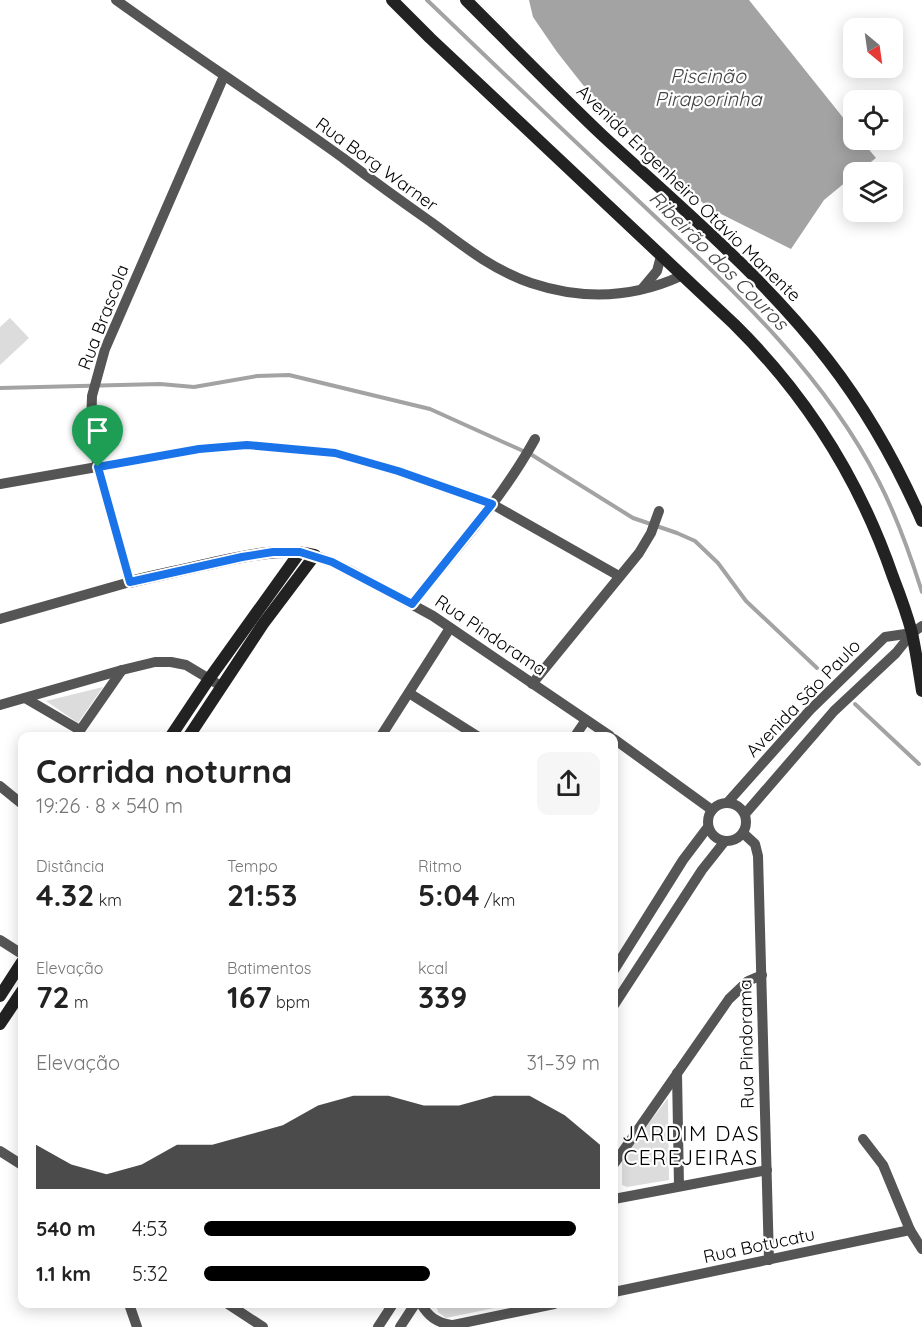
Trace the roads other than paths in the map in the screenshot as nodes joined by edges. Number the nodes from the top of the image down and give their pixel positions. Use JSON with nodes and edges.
{"nodes":[{"id":1,"x":116,"y":0,"type":"edge"},
{"id":2,"x":392,"y":0,"type":"edge"},
{"id":3,"x":466,"y":0,"type":"edge"},
{"id":4,"x":224,"y":76,"type":"junction"},
{"id":5,"x":661,"y":256,"type":"junction"},
{"id":6,"x":681,"y":276,"type":"junction"},
{"id":7,"x":642,"y":290,"type":"junction"},
{"id":8,"x":533,"y":442,"type":"dead end"},
{"id":9,"x":98,"y":467,"type":"junction"},
{"id":10,"x":0,"y":484,"type":"edge"},
{"id":11,"x":492,"y":504,"type":"junction"},
{"id":12,"x":659,"y":515,"type":"dead end"},
{"id":13,"x":922,"y":521,"type":"edge"},
{"id":14,"x":300,"y":552,"type":"junction"},
{"id":15,"x":315,"y":555,"type":"junction"},
{"id":16,"x":619,"y":576,"type":"junction"},
{"id":17,"x":130,"y":582,"type":"junction"},
{"id":18,"x":412,"y":604,"type":"junction"},
{"id":19,"x":0,"y":619,"type":"edge"},
{"id":20,"x":450,"y":628,"type":"junction"},
{"id":21,"x":918,"y":629,"type":"edge"},
{"id":22,"x":122,"y":670,"type":"junction"},
{"id":23,"x":209,"y":679,"type":"junction"},
{"id":24,"x":532,"y":684,"type":"junction"},
{"id":25,"x":222,"y":687,"type":"junction"},
{"id":26,"x":922,"y":691,"type":"edge"},
{"id":27,"x":409,"y":693,"type":"junction"},
{"id":28,"x":25,"y":698,"type":"junction"},
{"id":29,"x":0,"y":705,"type":"edge"},
{"id":30,"x":586,"y":720,"type":"junction"},
{"id":31,"x":174,"y":732,"type":"edge"},
{"id":32,"x":192,"y":732,"type":"edge"},
{"id":33,"x":384,"y":732,"type":"edge"},
{"id":34,"x":471,"y":732,"type":"edge"},
{"id":35,"x":577,"y":732,"type":"edge"},
{"id":36,"x":603,"y":732,"type":"edge"},
{"id":37,"x":618,"y":742,"type":"edge"},
{"id":38,"x":1,"y":788,"type":"edge"},
{"id":39,"x":18,"y":801,"type":"edge"},
{"id":40,"x":728,"y":802,"type":"junction"},
{"id":41,"x":712,"y":810,"type":"junction"},
{"id":42,"x":745,"y":814,"type":"junction"},
{"id":43,"x":708,"y":827,"type":"junction"},
{"id":44,"x":742,"y":833,"type":"junction"},
{"id":45,"x":725,"y":841,"type":"junction"},
{"id":46,"x":0,"y":940,"type":"edge"},
{"id":47,"x":18,"y":951,"type":"edge"},
{"id":48,"x":618,"y":966,"type":"edge"},
{"id":49,"x":18,"y":968,"type":"edge"},
{"id":50,"x":618,"y":975,"type":"edge"},
{"id":51,"x":762,"y":975,"type":"junction"},
{"id":52,"x":628,"y":984,"type":"junction"},
{"id":53,"x":0,"y":996,"type":"edge"},
{"id":54,"x":18,"y":997,"type":"edge"},
{"id":55,"x":618,"y":999,"type":"edge"},
{"id":56,"x":0,"y":1024,"type":"edge"},
{"id":57,"x":677,"y":1073,"type":"junction"},
{"id":58,"x":666,"y":1090,"type":"junction"},
{"id":59,"x":677,"y":1104,"type":"junction"},
{"id":60,"x":863,"y":1139,"type":"dead end"},
{"id":61,"x":0,"y":1151,"type":"edge"},
{"id":62,"x":618,"y":1158,"type":"edge"},
{"id":63,"x":18,"y":1162,"type":"edge"},
{"id":64,"x":767,"y":1170,"type":"junction"},
{"id":65,"x":679,"y":1186,"type":"junction"},
{"id":66,"x":618,"y":1198,"type":"edge"},
{"id":67,"x":910,"y":1230,"type":"junction"},
{"id":68,"x":922,"y":1249,"type":"edge"},
{"id":69,"x":769,"y":1260,"type":"junction"},
{"id":70,"x":618,"y":1291,"type":"edge"},
{"id":71,"x":130,"y":1308,"type":"edge"},
{"id":72,"x":234,"y":1308,"type":"edge"},
{"id":73,"x":390,"y":1308,"type":"edge"},
{"id":74,"x":412,"y":1308,"type":"edge"},
{"id":75,"x":424,"y":1308,"type":"edge"},
{"id":76,"x":535,"y":1308,"type":"edge"},
{"id":77,"x":447,"y":1326,"type":"edge"},
{"id":78,"x":137,"y":1327,"type":"edge"},
{"id":79,"x":263,"y":1327,"type":"edge"},
{"id":80,"x":378,"y":1327,"type":"edge"},
{"id":81,"x":400,"y":1327,"type":"edge"}],
"edges":[{"from":1,"to":4,"type":"street","name":"Rua Borg Warner"},
{"from":2,"to":5,"type":"main road"},
{"from":3,"to":13,"type":"main road","name":"Avenida Engenheiro Otávio Manente"},
{"from":4,"to":7,"type":"street","name":"Rua Borg Warner"},
{"from":4,"to":9,"type":"street","name":"Rua Brascola"},
{"from":5,"to":6,"type":"main road"},
{"from":5,"to":7,"type":"street"},
{"from":6,"to":7,"type":"street","name":"Rua Borg Warner"},
{"from":6,"to":21,"type":"main road"},
{"from":8,"to":11,"type":"street"},
{"from":9,"to":10,"type":"street"},
{"from":9,"to":11,"type":"street"},
{"from":9,"to":17,"type":"street","name":"Rua Brascola"},
{"from":11,"to":16,"type":"street"},
{"from":11,"to":18,"type":"street"},
{"from":12,"to":16,"type":"street"},
{"from":14,"to":15,"type":"main road","name":"Rua Pindorama"},
{"from":14,"to":17,"type":"main road","name":"Rua Pindorama"},
{"from":14,"to":23,"type":"main road"},
{"from":15,"to":18,"type":"street","name":"Rua Pindorama"},
{"from":15,"to":25,"type":"main road"},
{"from":16,"to":24,"type":"street"},
{"from":17,"to":19,"type":"street","name":"Rua Pindorama"},
{"from":18,"to":20,"type":"street","name":"Rua Pindorama"},
{"from":20,"to":24,"type":"street","name":"Rua Pindorama"},
{"from":20,"to":27,"type":"street"},
{"from":21,"to":26,"type":"main road"},
{"from":21,"to":40,"type":"street","name":"Avenida São Paulo"},
{"from":21,"to":42,"type":"street","name":"Avenida São Paulo"},
{"from":22,"to":23,"type":"street"},
{"from":22,"to":28,"type":"street"},
{"from":22,"to":28,"type":"street"},
{"from":23,"to":25,"type":"street"},
{"from":23,"to":31,"type":"main road"},
{"from":24,"to":30,"type":"street","name":"Rua Pindorama"},
{"from":25,"to":32,"type":"main road"},
{"from":27,"to":33,"type":"street"},
{"from":27,"to":34,"type":"street"},
{"from":28,"to":29,"type":"street"},
{"from":30,"to":35,"type":"street"},
{"from":30,"to":36,"type":"street","name":"Rua Pindorama"},
{"from":37,"to":41,"type":"street","name":"Rua Pindorama"},
{"from":38,"to":39,"type":"street"},
{"from":40,"to":41,"type":"street"},
{"from":40,"to":42,"type":"street"},
{"from":41,"to":43,"type":"street"},
{"from":42,"to":44,"type":"street"},
{"from":43,"to":45,"type":"street"},
{"from":43,"to":48,"type":"street"},
{"from":44,"to":45,"type":"street"},
{"from":44,"to":51,"type":"street","name":"Rua Pindorama"},
{"from":45,"to":52,"type":"street"},
{"from":46,"to":47,"type":"street"},
{"from":49,"to":53,"type":"main road"},
{"from":50,"to":52,"type":"street"},
{"from":51,"to":57,"type":"street"},
{"from":51,"to":64,"type":"street","name":"Rua Pindorama"},
{"from":52,"to":55,"type":"street"},
{"from":54,"to":56,"type":"main road"},
{"from":57,"to":58,"type":"street"},
{"from":57,"to":59,"type":"street"},
{"from":58,"to":59,"type":"street"},
{"from":58,"to":62,"type":"street"},
{"from":59,"to":65,"type":"street"},
{"from":60,"to":67,"type":"street"},
{"from":61,"to":63,"type":"street"},
{"from":64,"to":65,"type":"street"},
{"from":64,"to":69,"type":"street","name":"Rua Pindorama"},
{"from":65,"to":66,"type":"street"},
{"from":67,"to":68,"type":"street"},
{"from":67,"to":69,"type":"street","name":"Rua Botucatu"},
{"from":69,"to":70,"type":"street","name":"Rua Botucatu"},
{"from":71,"to":78,"type":"street"},
{"from":72,"to":79,"type":"street"},
{"from":73,"to":80,"type":"street"},
{"from":74,"to":81,"type":"street"},
{"from":75,"to":77,"type":"street"},
{"from":76,"to":77,"type":"street"}]}
